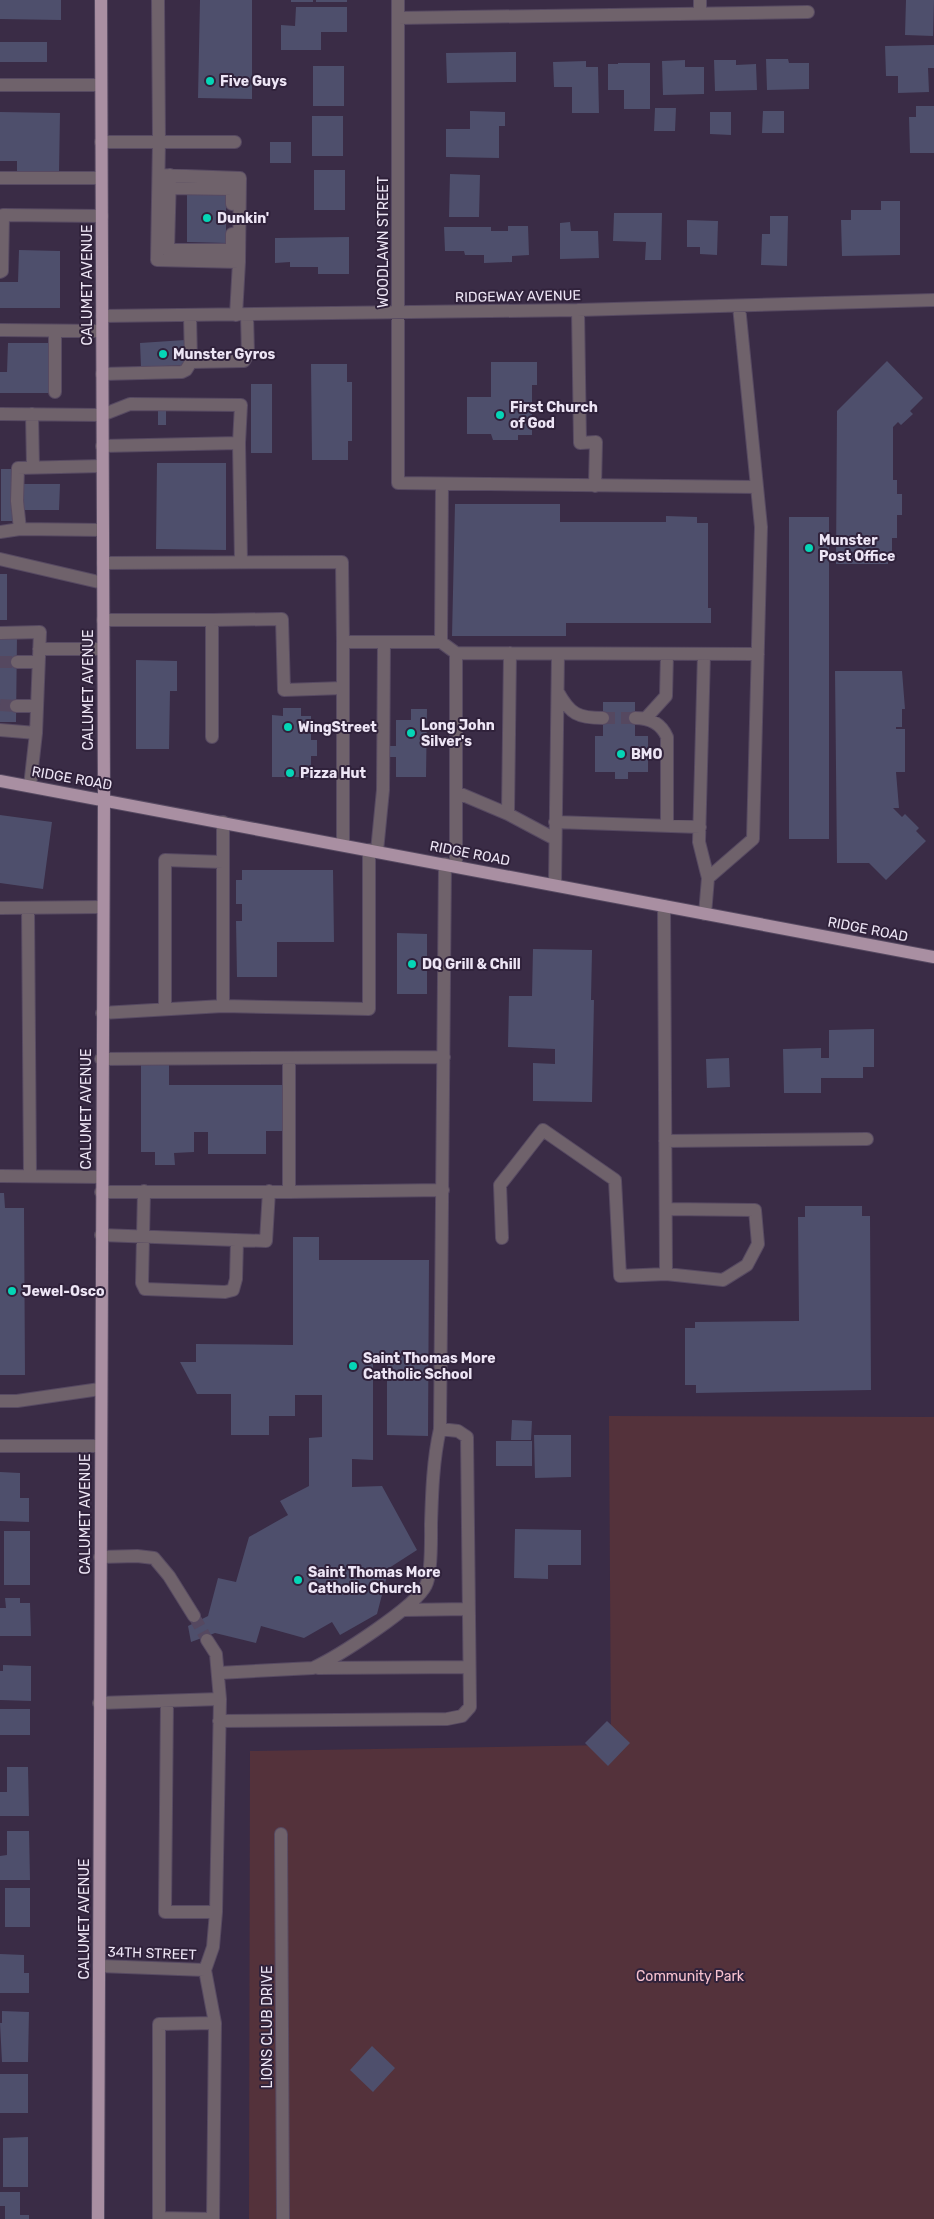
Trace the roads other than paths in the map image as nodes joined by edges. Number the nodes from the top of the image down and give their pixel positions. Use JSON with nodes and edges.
{"nodes":[{"id":1,"x":101,"y":0,"type":"edge"},
{"id":2,"x":158,"y":0,"type":"edge"},
{"id":3,"x":398,"y":0,"type":"edge"},
{"id":4,"x":700,"y":0,"type":"edge"},
{"id":5,"x":808,"y":12,"type":"dead end"},
{"id":6,"x":700,"y":14,"type":"junction"},
{"id":7,"x":398,"y":18,"type":"junction"},
{"id":8,"x":0,"y":85,"type":"edge"},
{"id":9,"x":101,"y":85,"type":"junction"},
{"id":10,"x":159,"y":141,"type":"junction"},
{"id":11,"x":101,"y":142,"type":"junction"},
{"id":12,"x":235,"y":142,"type":"dead end"},
{"id":13,"x":0,"y":178,"type":"edge"},
{"id":14,"x":101,"y":178,"type":"junction"},
{"id":15,"x":166,"y":179,"type":"junction"},
{"id":16,"x":102,"y":216,"type":"junction"},
{"id":17,"x":239,"y":262,"type":"junction"},
{"id":18,"x":0,"y":272,"type":"edge"},
{"id":19,"x":934,"y":300,"type":"edge"},
{"id":20,"x":739,"y":306,"type":"junction"},
{"id":21,"x":578,"y":310,"type":"junction"},
{"id":22,"x":398,"y":313,"type":"junction"},
{"id":23,"x":190,"y":315,"type":"junction"},
{"id":24,"x":242,"y":315,"type":"junction"},
{"id":25,"x":102,"y":316,"type":"junction"},
{"id":26,"x":0,"y":330,"type":"edge"},
{"id":27,"x":55,"y":331,"type":"junction"},
{"id":28,"x":102,"y":331,"type":"junction"},
{"id":29,"x":191,"y":362,"type":"junction"},
{"id":30,"x":102,"y":374,"type":"junction"},
{"id":31,"x":55,"y":392,"type":"dead end"},
{"id":32,"x":0,"y":414,"type":"edge"},
{"id":33,"x":32,"y":414,"type":"junction"},
{"id":34,"x":102,"y":415,"type":"junction"},
{"id":35,"x":239,"y":443,"type":"junction"},
{"id":36,"x":102,"y":446,"type":"junction"},
{"id":37,"x":102,"y":466,"type":"junction"},
{"id":38,"x":33,"y":467,"type":"junction"},
{"id":39,"x":442,"y":484,"type":"junction"},
{"id":40,"x":595,"y":486,"type":"junction"},
{"id":41,"x":757,"y":487,"type":"junction"},
{"id":42,"x":20,"y":528,"type":"junction"},
{"id":43,"x":103,"y":530,"type":"junction"},
{"id":44,"x":0,"y":532,"type":"edge"},
{"id":45,"x":0,"y":559,"type":"edge"},
{"id":46,"x":241,"y":562,"type":"junction"},
{"id":47,"x":103,"y":563,"type":"junction"},
{"id":48,"x":103,"y":583,"type":"junction"},
{"id":49,"x":103,"y":620,"type":"junction"},
{"id":50,"x":212,"y":620,"type":"junction"},
{"id":51,"x":0,"y":633,"type":"edge"},
{"id":52,"x":343,"y":642,"type":"junction"},
{"id":53,"x":384,"y":642,"type":"junction"},
{"id":54,"x":441,"y":642,"type":"junction"},
{"id":55,"x":39,"y":649,"type":"junction"},
{"id":56,"x":103,"y":649,"type":"junction"},
{"id":57,"x":456,"y":653,"type":"junction"},
{"id":58,"x":510,"y":653,"type":"junction"},
{"id":59,"x":558,"y":654,"type":"junction"},
{"id":60,"x":667,"y":654,"type":"junction"},
{"id":61,"x":704,"y":654,"type":"junction"},
{"id":62,"x":758,"y":654,"type":"junction"},
{"id":63,"x":17,"y":662,"type":"tunnel mouth"},
{"id":64,"x":38,"y":662,"type":"junction"},
{"id":65,"x":343,"y":688,"type":"junction"},
{"id":66,"x":558,"y":690,"type":"junction"},
{"id":67,"x":16,"y":706,"type":"tunnel mouth"},
{"id":68,"x":37,"y":706,"type":"junction"},
{"id":69,"x":603,"y":718,"type":"tunnel mouth"},
{"id":70,"x":0,"y":730,"type":"edge"},
{"id":71,"x":36,"y":733,"type":"junction"},
{"id":72,"x":212,"y":737,"type":"dead end"},
{"id":73,"x":0,"y":781,"type":"edge"},
{"id":74,"x":30,"y":786,"type":"junction"},
{"id":75,"x":456,"y":792,"type":"junction"},
{"id":76,"x":104,"y":799,"type":"junction"},
{"id":77,"x":508,"y":814,"type":"junction"},
{"id":78,"x":223,"y":822,"type":"junction"},
{"id":79,"x":555,"y":822,"type":"junction"},
{"id":80,"x":667,"y":825,"type":"junction"},
{"id":81,"x":700,"y":827,"type":"junction"},
{"id":82,"x":555,"y":839,"type":"junction"},
{"id":83,"x":344,"y":845,"type":"junction"},
{"id":84,"x":373,"y":850,"type":"junction"},
{"id":85,"x":223,"y":862,"type":"junction"},
{"id":86,"x":451,"y":865,"type":"junction"},
{"id":87,"x":708,"y":878,"type":"junction"},
{"id":88,"x":554,"y":885,"type":"junction"},
{"id":89,"x":664,"y":906,"type":"junction"},
{"id":90,"x":0,"y":908,"type":"edge"},
{"id":91,"x":28,"y":908,"type":"junction"},
{"id":92,"x":102,"y":908,"type":"junction"},
{"id":93,"x":705,"y":914,"type":"junction"},
{"id":94,"x":934,"y":957,"type":"edge"},
{"id":95,"x":223,"y":1006,"type":"junction"},
{"id":96,"x":165,"y":1009,"type":"junction"},
{"id":97,"x":102,"y":1013,"type":"junction"},
{"id":98,"x":444,"y":1057,"type":"junction"},
{"id":99,"x":289,"y":1058,"type":"junction"},
{"id":100,"x":101,"y":1059,"type":"junction"},
{"id":101,"x":867,"y":1139,"type":"dead end"},
{"id":102,"x":665,"y":1141,"type":"junction"},
{"id":103,"x":0,"y":1176,"type":"edge"},
{"id":104,"x":30,"y":1176,"type":"junction"},
{"id":105,"x":101,"y":1177,"type":"junction"},
{"id":106,"x":443,"y":1190,"type":"junction"},
{"id":107,"x":144,"y":1191,"type":"junction"},
{"id":108,"x":269,"y":1191,"type":"junction"},
{"id":109,"x":101,"y":1192,"type":"junction"},
{"id":110,"x":289,"y":1192,"type":"junction"},
{"id":111,"x":666,"y":1209,"type":"junction"},
{"id":112,"x":101,"y":1235,"type":"junction"},
{"id":113,"x":143,"y":1237,"type":"junction"},
{"id":114,"x":502,"y":1238,"type":"dead end"},
{"id":115,"x":237,"y":1240,"type":"junction"},
{"id":116,"x":666,"y":1274,"type":"junction"},
{"id":117,"x":100,"y":1389,"type":"junction"},
{"id":118,"x":0,"y":1401,"type":"edge"},
{"id":119,"x":440,"y":1429,"type":"junction"},
{"id":120,"x":0,"y":1446,"type":"edge"},
{"id":121,"x":100,"y":1446,"type":"junction"},
{"id":122,"x":100,"y":1557,"type":"junction"},
{"id":123,"x":468,"y":1609,"type":"junction"},
{"id":124,"x":404,"y":1610,"type":"junction"},
{"id":125,"x":194,"y":1616,"type":"tunnel mouth"},
{"id":126,"x":207,"y":1640,"type":"tunnel mouth"},
{"id":127,"x":469,"y":1667,"type":"junction"},
{"id":128,"x":313,"y":1668,"type":"junction"},
{"id":129,"x":218,"y":1673,"type":"junction"},
{"id":130,"x":220,"y":1699,"type":"junction"},
{"id":131,"x":167,"y":1701,"type":"junction"},
{"id":132,"x":100,"y":1703,"type":"junction"},
{"id":133,"x":219,"y":1721,"type":"junction"},
{"id":134,"x":281,"y":1834,"type":"dead end"},
{"id":135,"x":216,"y":1912,"type":"junction"},
{"id":136,"x":99,"y":1966,"type":"junction"},
{"id":137,"x":204,"y":1970,"type":"junction"},
{"id":138,"x":215,"y":2023,"type":"junction"},
{"id":139,"x":98,"y":2219,"type":"edge"},
{"id":140,"x":283,"y":2219,"type":"edge"}],
"edges":[{"from":1,"to":9,"type":"main road","name":"CALUMET AVENUE"},
{"from":2,"to":10,"type":"street"},
{"from":3,"to":7,"type":"street","name":"WOODLAWN STREET"},
{"from":4,"to":6,"type":"street"},
{"from":5,"to":6,"type":"street"},
{"from":6,"to":7,"type":"street"},
{"from":7,"to":22,"type":"street","name":"WOODLAWN STREET"},
{"from":8,"to":9,"type":"street"},
{"from":9,"to":11,"type":"main road","name":"CALUMET AVENUE"},
{"from":10,"to":11,"type":"street"},
{"from":10,"to":12,"type":"street"},
{"from":10,"to":15,"type":"street"},
{"from":11,"to":14,"type":"main road","name":"CALUMET AVENUE"},
{"from":13,"to":14,"type":"street"},
{"from":14,"to":16,"type":"main road","name":"CALUMET AVENUE"},
{"from":15,"to":15,"type":"street"},
{"from":15,"to":17,"type":"street"},
{"from":15,"to":17,"type":"street"},
{"from":16,"to":18,"type":"street"},
{"from":16,"to":25,"type":"main road","name":"CALUMET AVENUE"},
{"from":17,"to":24,"type":"street"},
{"from":19,"to":20,"type":"street","name":"RIDGEWAY AVENUE"},
{"from":20,"to":21,"type":"street","name":"RIDGEWAY AVENUE"},
{"from":20,"to":41,"type":"street"},
{"from":21,"to":22,"type":"street","name":"RIDGEWAY AVENUE"},
{"from":21,"to":40,"type":"street"},
{"from":22,"to":24,"type":"street","name":"RIDGEWAY AVENUE"},
{"from":22,"to":39,"type":"street","name":"WOODLAWN STREET"},
{"from":23,"to":24,"type":"street","name":"RIDGEWAY AVENUE"},
{"from":23,"to":25,"type":"street","name":"RIDGEWAY AVENUE"},
{"from":23,"to":29,"type":"street"},
{"from":24,"to":29,"type":"street"},
{"from":25,"to":28,"type":"main road","name":"CALUMET AVENUE"},
{"from":26,"to":27,"type":"street"},
{"from":27,"to":28,"type":"street"},
{"from":27,"to":31,"type":"street"},
{"from":28,"to":30,"type":"main road","name":"CALUMET AVENUE"},
{"from":29,"to":30,"type":"street"},
{"from":30,"to":34,"type":"main road","name":"CALUMET AVENUE"},
{"from":32,"to":33,"type":"street"},
{"from":33,"to":34,"type":"street"},
{"from":33,"to":38,"type":"street"},
{"from":34,"to":35,"type":"street"},
{"from":34,"to":36,"type":"main road","name":"CALUMET AVENUE"},
{"from":35,"to":36,"type":"street"},
{"from":35,"to":46,"type":"street"},
{"from":36,"to":37,"type":"main road","name":"CALUMET AVENUE"},
{"from":37,"to":38,"type":"street"},
{"from":37,"to":43,"type":"main road","name":"CALUMET AVENUE"},
{"from":38,"to":42,"type":"street"},
{"from":39,"to":40,"type":"street"},
{"from":39,"to":54,"type":"street"},
{"from":40,"to":41,"type":"street"},
{"from":41,"to":62,"type":"street"},
{"from":42,"to":43,"type":"street"},
{"from":42,"to":44,"type":"street"},
{"from":43,"to":47,"type":"main road","name":"CALUMET AVENUE"},
{"from":45,"to":48,"type":"street"},
{"from":46,"to":47,"type":"street"},
{"from":46,"to":52,"type":"street"},
{"from":47,"to":48,"type":"main road","name":"CALUMET AVENUE"},
{"from":48,"to":49,"type":"main road","name":"CALUMET AVENUE"},
{"from":49,"to":50,"type":"street"},
{"from":49,"to":56,"type":"main road","name":"CALUMET AVENUE"},
{"from":50,"to":65,"type":"street"},
{"from":50,"to":72,"type":"street"},
{"from":51,"to":55,"type":"street"},
{"from":52,"to":53,"type":"street"},
{"from":52,"to":65,"type":"street"},
{"from":53,"to":54,"type":"street"},
{"from":53,"to":84,"type":"street"},
{"from":54,"to":57,"type":"street"},
{"from":55,"to":56,"type":"street"},
{"from":55,"to":64,"type":"street"},
{"from":56,"to":76,"type":"main road","name":"CALUMET AVENUE"},
{"from":57,"to":58,"type":"street"},
{"from":57,"to":75,"type":"street"},
{"from":58,"to":59,"type":"street"},
{"from":58,"to":77,"type":"street"},
{"from":59,"to":60,"type":"street"},
{"from":59,"to":66,"type":"street"},
{"from":60,"to":61,"type":"street"},
{"from":60,"to":80,"type":"street"},
{"from":61,"to":62,"type":"street"},
{"from":61,"to":81,"type":"street"},
{"from":62,"to":87,"type":"street"},
{"from":63,"to":64,"type":"street"},
{"from":64,"to":68,"type":"street"},
{"from":65,"to":83,"type":"street"},
{"from":66,"to":69,"type":"street"},
{"from":66,"to":79,"type":"street"},
{"from":67,"to":68,"type":"street"},
{"from":68,"to":71,"type":"street"},
{"from":70,"to":71,"type":"street"},
{"from":71,"to":74,"type":"street"},
{"from":73,"to":74,"type":"main road","name":"RIDGE ROAD"},
{"from":74,"to":76,"type":"main road","name":"RIDGE ROAD"},
{"from":75,"to":77,"type":"street"},
{"from":75,"to":86,"type":"street"},
{"from":76,"to":78,"type":"main road","name":"RIDGE ROAD"},
{"from":76,"to":92,"type":"main road","name":"CALUMET AVENUE"},
{"from":77,"to":82,"type":"street"},
{"from":78,"to":83,"type":"main road","name":"RIDGE ROAD"},
{"from":78,"to":85,"type":"street"},
{"from":79,"to":80,"type":"street"},
{"from":79,"to":82,"type":"street"},
{"from":80,"to":81,"type":"street"},
{"from":81,"to":87,"type":"street"},
{"from":82,"to":88,"type":"street"},
{"from":83,"to":84,"type":"main road","name":"RIDGE ROAD"},
{"from":84,"to":86,"type":"main road","name":"RIDGE ROAD"},
{"from":84,"to":95,"type":"street"},
{"from":85,"to":95,"type":"street"},
{"from":85,"to":96,"type":"street"},
{"from":86,"to":88,"type":"main road","name":"RIDGE ROAD"},
{"from":86,"to":98,"type":"street"},
{"from":87,"to":93,"type":"street"},
{"from":88,"to":89,"type":"main road","name":"RIDGE ROAD"},
{"from":89,"to":93,"type":"main road","name":"RIDGE ROAD"},
{"from":89,"to":102,"type":"street"},
{"from":90,"to":91,"type":"street"},
{"from":91,"to":92,"type":"street"},
{"from":91,"to":104,"type":"street"},
{"from":92,"to":97,"type":"main road","name":"CALUMET AVENUE"},
{"from":93,"to":94,"type":"main road","name":"RIDGE ROAD"},
{"from":95,"to":96,"type":"street"},
{"from":96,"to":97,"type":"street"},
{"from":97,"to":100,"type":"main road","name":"CALUMET AVENUE"},
{"from":98,"to":99,"type":"street"},
{"from":98,"to":106,"type":"street"},
{"from":99,"to":100,"type":"street"},
{"from":99,"to":110,"type":"street"},
{"from":100,"to":105,"type":"main road","name":"CALUMET AVENUE"},
{"from":101,"to":102,"type":"street"},
{"from":102,"to":111,"type":"street"},
{"from":103,"to":104,"type":"street"},
{"from":104,"to":105,"type":"street"},
{"from":105,"to":109,"type":"main road","name":"CALUMET AVENUE"},
{"from":106,"to":110,"type":"street"},
{"from":106,"to":119,"type":"street"},
{"from":107,"to":108,"type":"street"},
{"from":107,"to":109,"type":"street"},
{"from":107,"to":113,"type":"street"},
{"from":108,"to":110,"type":"street"},
{"from":108,"to":115,"type":"street"},
{"from":109,"to":112,"type":"main road","name":"CALUMET AVENUE"},
{"from":111,"to":116,"type":"street"},
{"from":111,"to":116,"type":"street"},
{"from":112,"to":113,"type":"street"},
{"from":112,"to":117,"type":"main road","name":"CALUMET AVENUE"},
{"from":113,"to":115,"type":"street"},
{"from":113,"to":115,"type":"street"},
{"from":114,"to":116,"type":"street"},
{"from":117,"to":118,"type":"street"},
{"from":117,"to":121,"type":"main road","name":"CALUMET AVENUE"},
{"from":119,"to":123,"type":"street"},
{"from":119,"to":124,"type":"street"},
{"from":120,"to":121,"type":"street"},
{"from":121,"to":122,"type":"main road","name":"CALUMET AVENUE"},
{"from":122,"to":125,"type":"street"},
{"from":122,"to":132,"type":"main road","name":"CALUMET AVENUE"},
{"from":123,"to":124,"type":"street"},
{"from":123,"to":127,"type":"street"},
{"from":124,"to":128,"type":"street"},
{"from":126,"to":129,"type":"street"},
{"from":127,"to":128,"type":"street"},
{"from":127,"to":133,"type":"street"},
{"from":128,"to":129,"type":"street"},
{"from":129,"to":130,"type":"street"},
{"from":130,"to":131,"type":"street"},
{"from":130,"to":133,"type":"street"},
{"from":131,"to":132,"type":"street"},
{"from":131,"to":135,"type":"street"},
{"from":132,"to":136,"type":"main road","name":"CALUMET AVENUE"},
{"from":133,"to":135,"type":"street"},
{"from":134,"to":140,"type":"street","name":"LIONS CLUB DRIVE"},
{"from":135,"to":137,"type":"street"},
{"from":136,"to":137,"type":"street","name":"34TH STREET"},
{"from":136,"to":139,"type":"main road","name":"CALUMET AVENUE"},
{"from":137,"to":138,"type":"street"},
{"from":138,"to":138,"type":"street"}]}
